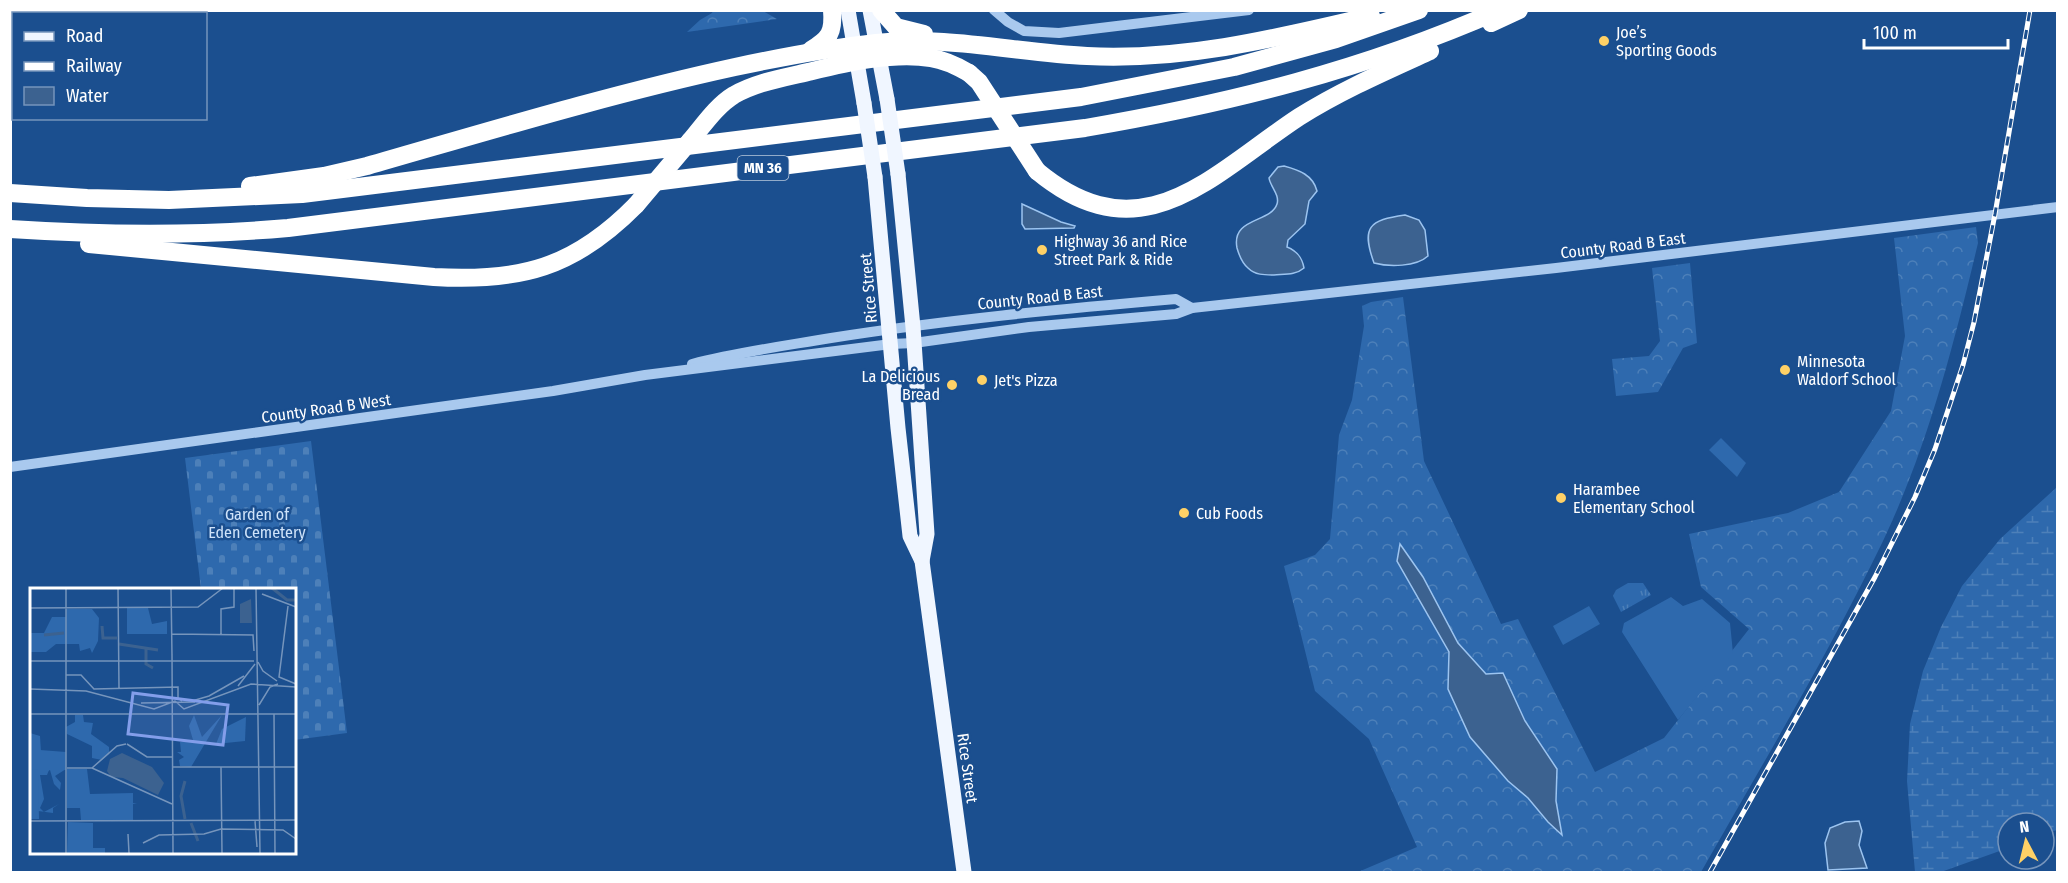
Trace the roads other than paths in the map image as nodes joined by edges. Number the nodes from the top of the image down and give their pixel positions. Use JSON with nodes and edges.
{"nodes":[{"id":1,"x":832,"y":10,"type":"edge"},
{"id":2,"x":848,"y":10,"type":"edge"},
{"id":3,"x":870,"y":10,"type":"edge"},
{"id":4,"x":881,"y":10,"type":"edge"},
{"id":5,"x":994,"y":10,"type":"edge"},
{"id":6,"x":1249,"y":10,"type":"edge"},
{"id":7,"x":1393,"y":10,"type":"edge"},
{"id":8,"x":1419,"y":10,"type":"edge"},
{"id":9,"x":1500,"y":10,"type":"edge"},
{"id":10,"x":1519,"y":10,"type":"edge"},
{"id":11,"x":988,"y":46,"type":"junction"},
{"id":12,"x":878,"y":51,"type":"junction"},
{"id":13,"x":809,"y":52,"type":"junction"},
{"id":14,"x":855,"y":53,"type":"junction"},
{"id":15,"x":10,"y":194,"type":"edge"},
{"id":16,"x":87,"y":198,"type":"junction"},
{"id":17,"x":2058,"y":207,"type":"edge"},
{"id":18,"x":10,"y":231,"type":"edge"},
{"id":19,"x":1192,"y":308,"type":"junction"},
{"id":20,"x":913,"y":327,"type":"junction"},
{"id":21,"x":890,"y":336,"type":"junction"},
{"id":22,"x":914,"y":343,"type":"junction"},
{"id":23,"x":10,"y":467,"type":"edge"},
{"id":24,"x":922,"y":561,"type":"junction"},
{"id":25,"x":964,"y":873,"type":"edge"}],
"edges":[{"from":1,"to":13,"type":"highway"},
{"from":2,"to":14,"type":"main road","name":"Rice Street"},
{"from":3,"to":12,"type":"main road","name":"Rice Street"},
{"from":4,"to":11,"type":"highway"},
{"from":5,"to":6,"type":"street"},
{"from":7,"to":11,"type":"highway"},
{"from":8,"to":16,"type":"highway","number":"MN 36"},
{"from":9,"to":18,"type":"highway","number":"MN 36"},
{"from":10,"to":12,"type":"highway","bridge":true},
{"from":11,"to":12,"type":"highway"},
{"from":12,"to":14,"type":"highway"},
{"from":12,"to":20,"type":"main road","name":"Rice Street","bridge":true},
{"from":13,"to":14,"type":"highway"},
{"from":13,"to":16,"type":"highway"},
{"from":14,"to":18,"type":"highway","bridge":true},
{"from":14,"to":21,"type":"main road","name":"Rice Street","bridge":true},
{"from":15,"to":16,"type":"highway","number":"MN 36"},
{"from":17,"to":19,"type":"street","name":"County Road B East"},
{"from":19,"to":20,"type":"street","name":"County Road B East"},
{"from":19,"to":22,"type":"street","name":"County Road B East"},
{"from":20,"to":21,"type":"street","name":"County Road B East"},
{"from":20,"to":22,"type":"main road","name":"Rice Street"},
{"from":21,"to":22,"type":"street","name":"County Road B West"},
{"from":21,"to":23,"type":"street","name":"County Road B West"},
{"from":21,"to":24,"type":"main road","name":"Rice Street"},
{"from":22,"to":24,"type":"main road","name":"Rice Street"},
{"from":24,"to":25,"type":"main road","name":"Rice Street"}]}
